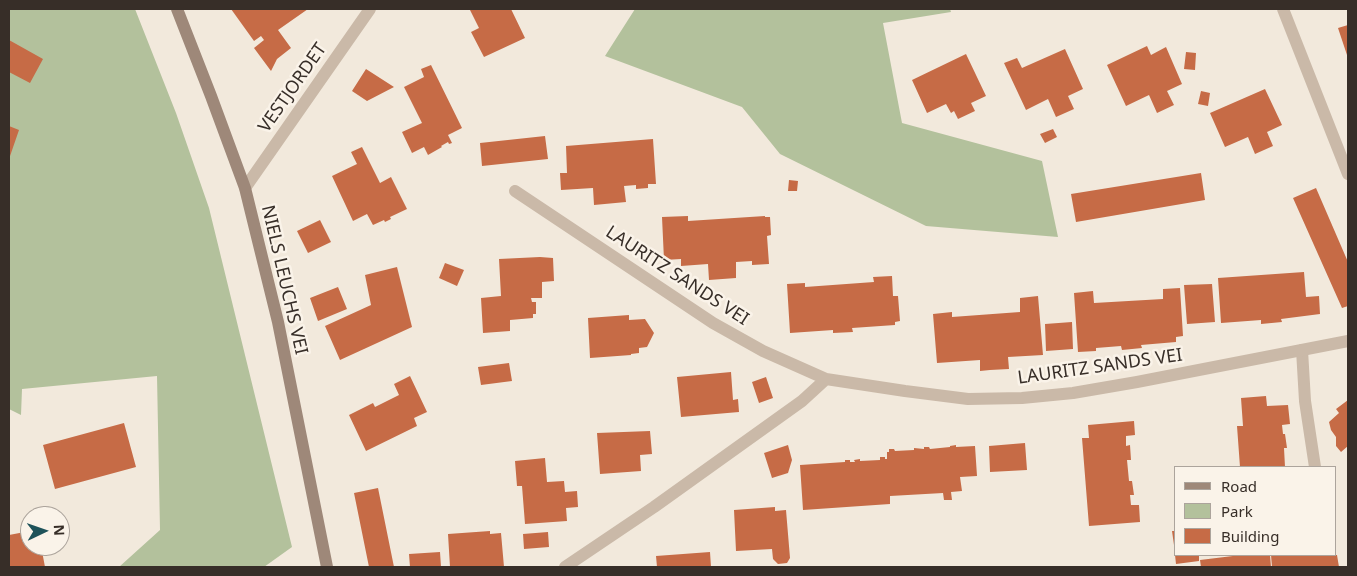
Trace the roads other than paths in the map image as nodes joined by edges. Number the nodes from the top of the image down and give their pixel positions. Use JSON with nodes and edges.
{"nodes":[{"id":1,"x":177,"y":9,"type":"edge"},
{"id":2,"x":370,"y":9,"type":"edge"},
{"id":3,"x":1283,"y":9,"type":"edge"},
{"id":4,"x":1348,"y":174,"type":"edge"},
{"id":5,"x":245,"y":188,"type":"junction"},
{"id":6,"x":515,"y":191,"type":"dead end"},
{"id":7,"x":1348,"y":341,"type":"edge"},
{"id":8,"x":1302,"y":350,"type":"junction"},
{"id":9,"x":826,"y":379,"type":"junction"},
{"id":10,"x":1315,"y":466,"type":"edge"},
{"id":11,"x":328,"y":567,"type":"edge"},
{"id":12,"x":565,"y":567,"type":"edge"}],
"edges":[{"from":1,"to":5,"type":"street","name":"NIELS LEUCHS VEI"},
{"from":2,"to":5,"type":"street","name":"VESTJORDET"},
{"from":3,"to":4,"type":"street"},
{"from":5,"to":11,"type":"street","name":"NIELS LEUCHS VEI"},
{"from":6,"to":9,"type":"street","name":"LAURITZ SANDS VEI"},
{"from":7,"to":8,"type":"street","name":"LAURITZ SANDS VEI"},
{"from":8,"to":9,"type":"street","name":"LAURITZ SANDS VEI"},
{"from":8,"to":10,"type":"street"},
{"from":9,"to":12,"type":"street"}]}
